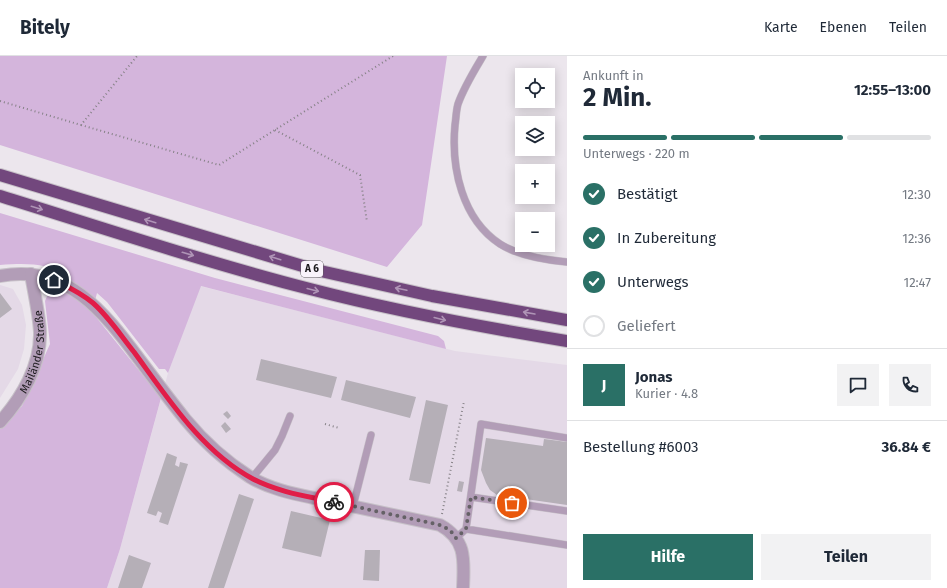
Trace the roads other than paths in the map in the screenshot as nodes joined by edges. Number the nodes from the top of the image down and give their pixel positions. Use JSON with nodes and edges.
{"nodes":[{"id":1,"x":483,"y":56,"type":"edge"},
{"id":2,"x":0,"y":175,"type":"edge"},
{"id":3,"x":0,"y":196,"type":"edge"},
{"id":4,"x":567,"y":262,"type":"edge"},
{"id":5,"x":31,"y":274,"type":"junction"},
{"id":6,"x":0,"y":276,"type":"edge"},
{"id":7,"x":567,"y":320,"type":"edge"},
{"id":8,"x":567,"y":342,"type":"edge"},
{"id":9,"x":290,"y":416,"type":"dead end"},
{"id":10,"x":0,"y":422,"type":"edge"},
{"id":11,"x":371,"y":435,"type":"dead end"},
{"id":12,"x":567,"y":438,"type":"edge"},
{"id":13,"x":252,"y":478,"type":"junction"},
{"id":14,"x":471,"y":497,"type":"junction"},
{"id":15,"x":353,"y":506,"type":"junction"},
{"id":16,"x":567,"y":511,"type":"edge"},
{"id":17,"x":466,"y":529,"type":"junction"},
{"id":18,"x":456,"y":538,"type":"junction"},
{"id":19,"x":567,"y":545,"type":"edge"},
{"id":20,"x":463,"y":588,"type":"edge"}],
"edges":[{"from":1,"to":4,"type":"lane"},
{"from":7,"to":2,"type":"highway","number":"A 6","one_way":true},
{"from":3,"to":8,"type":"highway","number":"A 6","one_way":true},
{"from":5,"to":6,"type":"street"},
{"from":5,"to":10,"type":"street","name":"Mailänder Straße"},
{"from":5,"to":13,"type":"street"},
{"from":9,"to":13,"type":"lane"},
{"from":11,"to":15,"type":"lane"},
{"from":12,"to":14,"type":"lane"},
{"from":13,"to":15,"type":"street"},
{"from":14,"to":16,"type":"lane"},
{"from":14,"to":17,"type":"lane"},
{"from":15,"to":18,"type":"street"},
{"from":17,"to":18,"type":"lane"},
{"from":17,"to":19,"type":"lane"},
{"from":18,"to":20,"type":"street"}]}
